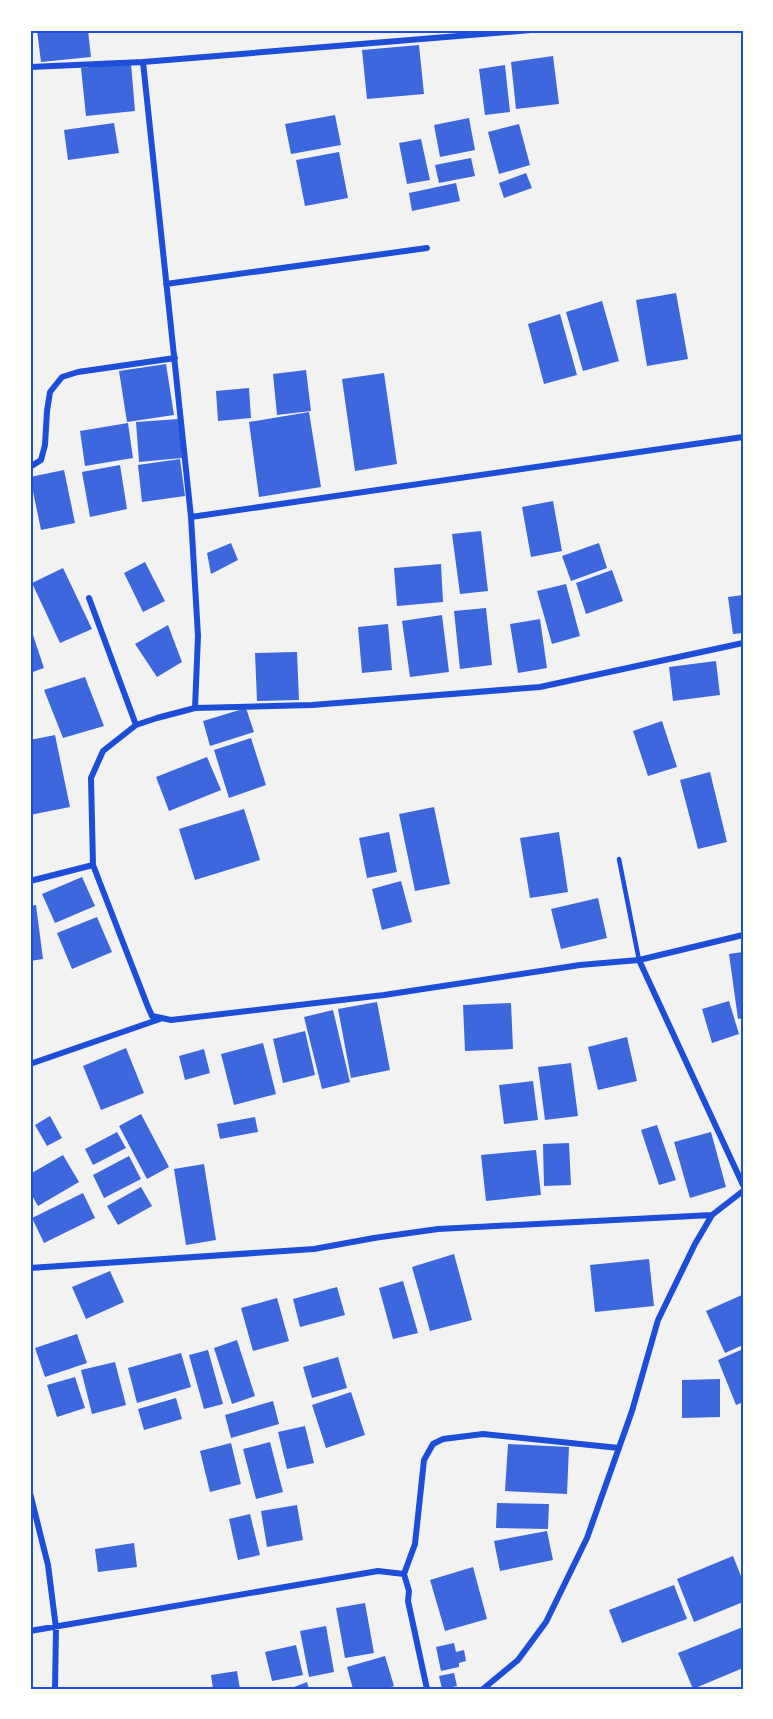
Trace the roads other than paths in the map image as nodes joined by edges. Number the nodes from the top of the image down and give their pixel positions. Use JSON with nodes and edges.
{"nodes":[{"id":1,"x":531,"y":30,"type":"edge"},
{"id":2,"x":476,"y":32,"type":"edge"},
{"id":3,"x":143,"y":62,"type":"junction"},
{"id":4,"x":30,"y":67,"type":"edge"},
{"id":5,"x":427,"y":248,"type":"dead end"},
{"id":6,"x":166,"y":284,"type":"junction"},
{"id":7,"x":175,"y":358,"type":"junction"},
{"id":8,"x":743,"y":437,"type":"edge"},
{"id":9,"x":30,"y":468,"type":"edge"},
{"id":10,"x":191,"y":517,"type":"junction"},
{"id":11,"x":89,"y":598,"type":"dead end"},
{"id":12,"x":743,"y":643,"type":"edge"},
{"id":13,"x":195,"y":708,"type":"junction"},
{"id":14,"x":136,"y":726,"type":"junction"},
{"id":15,"x":619,"y":859,"type":"dead end"},
{"id":16,"x":93,"y":865,"type":"junction"},
{"id":17,"x":30,"y":881,"type":"edge"},
{"id":18,"x":743,"y":934,"type":"edge"},
{"id":19,"x":639,"y":960,"type":"junction"},
{"id":20,"x":161,"y":1019,"type":"junction"},
{"id":21,"x":30,"y":1064,"type":"edge"},
{"id":22,"x":743,"y":1185,"type":"edge"},
{"id":23,"x":743,"y":1191,"type":"edge"},
{"id":24,"x":712,"y":1215,"type":"junction"},
{"id":25,"x":30,"y":1268,"type":"edge"},
{"id":26,"x":619,"y":1448,"type":"junction"},
{"id":27,"x":30,"y":1492,"type":"edge"},
{"id":28,"x":404,"y":1574,"type":"junction"},
{"id":29,"x":56,"y":1628,"type":"junction"},
{"id":30,"x":30,"y":1631,"type":"edge"},
{"id":31,"x":55,"y":1689,"type":"edge"},
{"id":32,"x":427,"y":1689,"type":"edge"},
{"id":33,"x":483,"y":1689,"type":"edge"}],
"edges":[{"from":1,"to":2,"type":"street"},
{"from":2,"to":3,"type":"street"},
{"from":3,"to":4,"type":"street"},
{"from":3,"to":6,"type":"street"},
{"from":5,"to":6,"type":"street"},
{"from":6,"to":7,"type":"street"},
{"from":7,"to":9,"type":"street"},
{"from":7,"to":10,"type":"street"},
{"from":8,"to":10,"type":"street"},
{"from":10,"to":13,"type":"street"},
{"from":11,"to":14,"type":"street"},
{"from":12,"to":13,"type":"street"},
{"from":13,"to":14,"type":"street"},
{"from":14,"to":16,"type":"street"},
{"from":15,"to":19,"type":"lane"},
{"from":16,"to":17,"type":"street"},
{"from":16,"to":20,"type":"street"},
{"from":18,"to":19,"type":"street"},
{"from":19,"to":20,"type":"street"},
{"from":19,"to":22,"type":"street"},
{"from":20,"to":21,"type":"street"},
{"from":23,"to":24,"type":"street"},
{"from":24,"to":25,"type":"street"},
{"from":24,"to":26,"type":"street"},
{"from":26,"to":28,"type":"street"},
{"from":26,"to":33,"type":"street"},
{"from":27,"to":29,"type":"street"},
{"from":28,"to":29,"type":"street"},
{"from":28,"to":32,"type":"street"},
{"from":29,"to":30,"type":"street"},
{"from":29,"to":31,"type":"street"}]}
